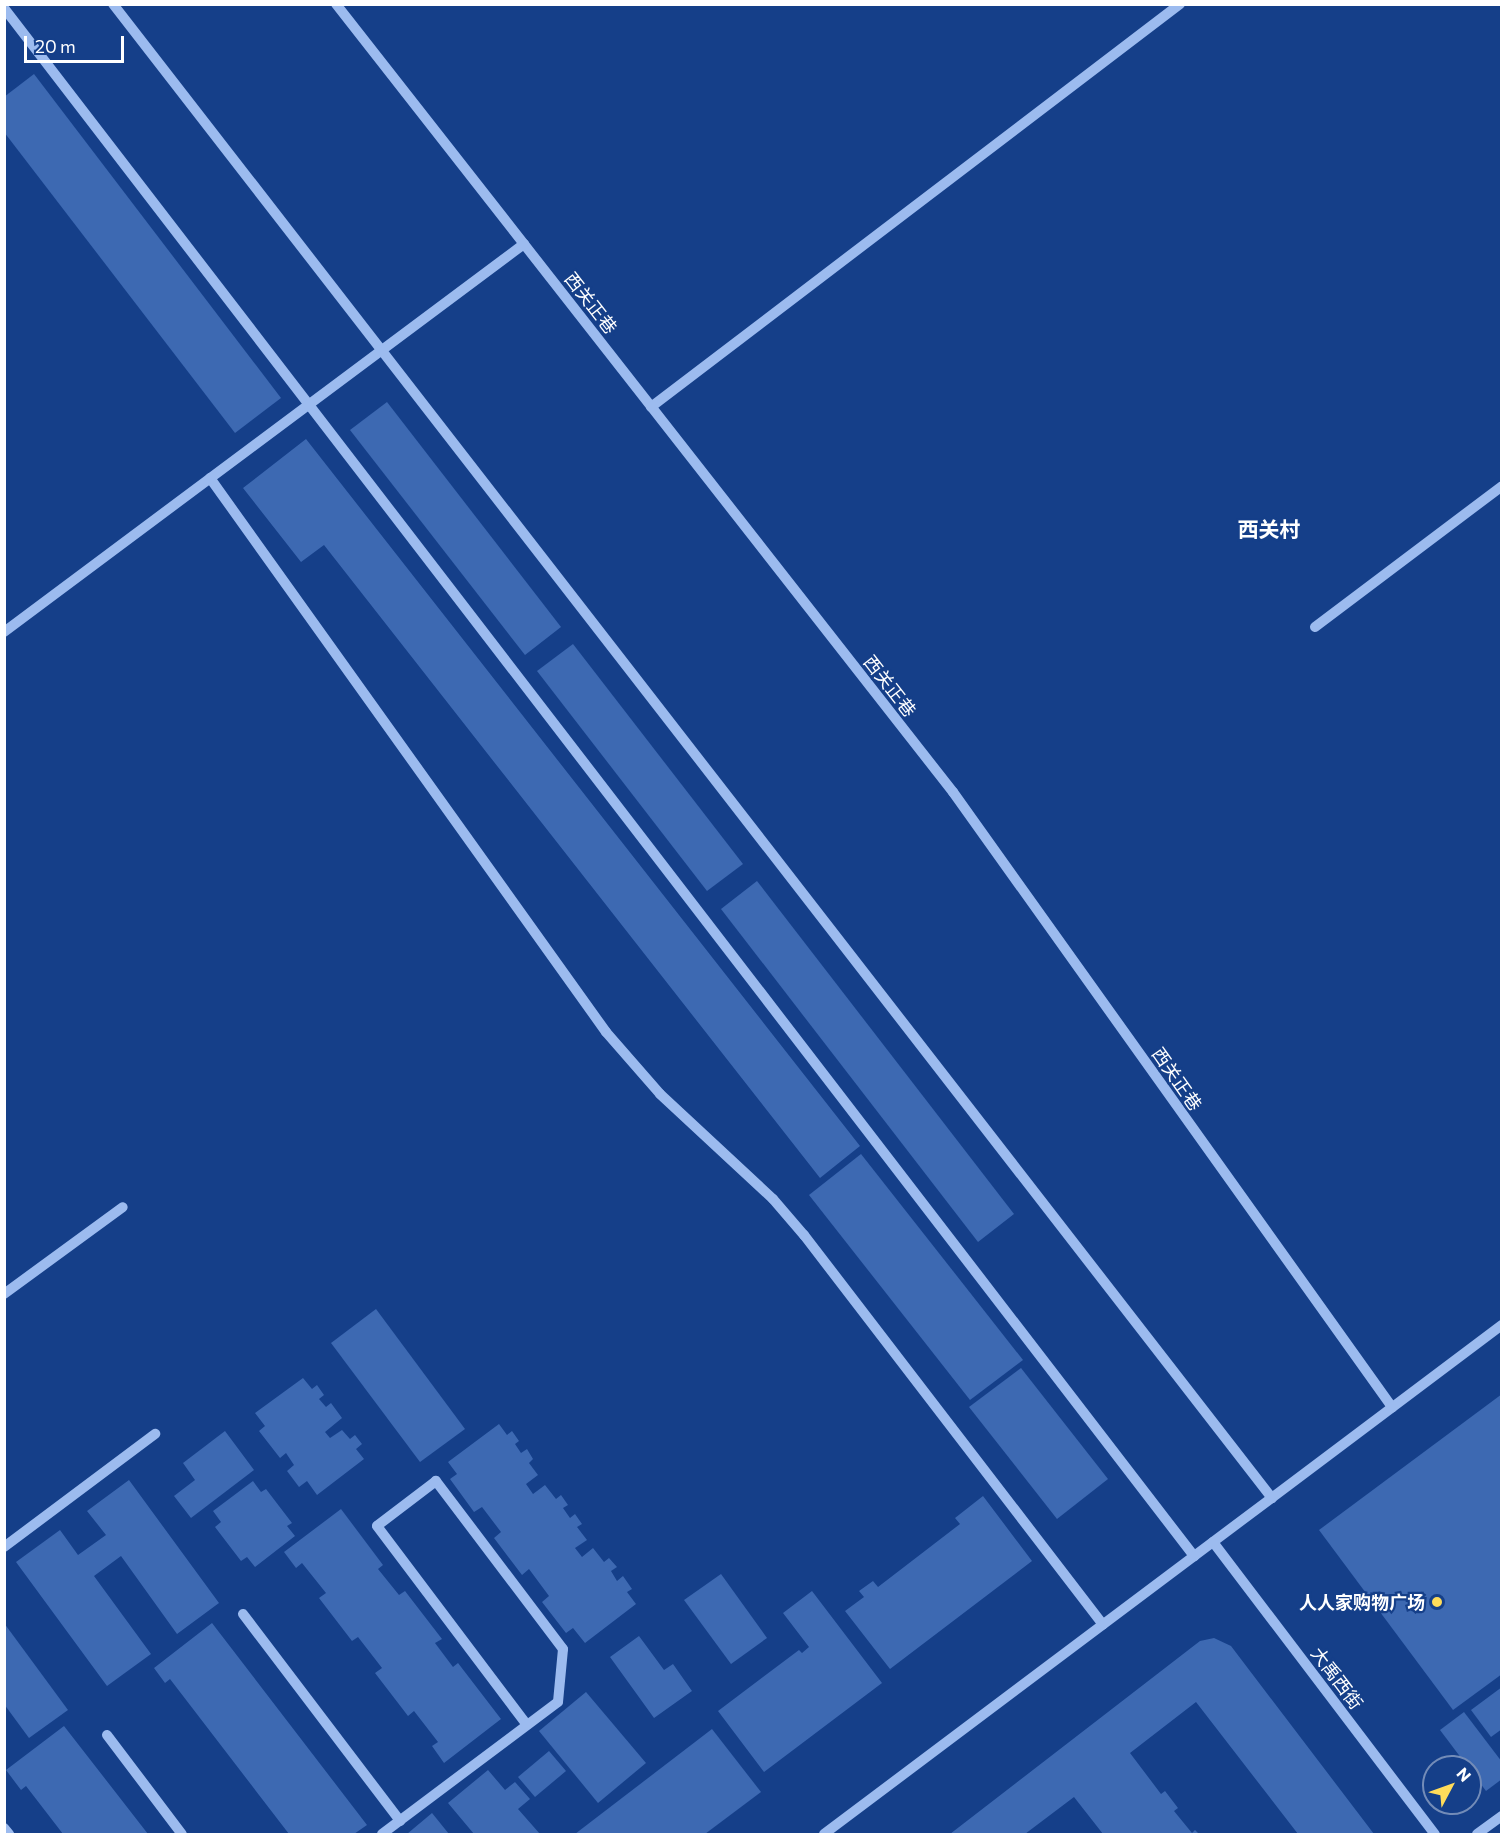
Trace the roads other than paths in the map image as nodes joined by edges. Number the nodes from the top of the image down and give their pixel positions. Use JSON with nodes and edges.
{"nodes":[{"id":1,"x":113,"y":4,"type":"edge"},
{"id":2,"x":336,"y":4,"type":"edge"},
{"id":3,"x":1180,"y":4,"type":"edge"},
{"id":4,"x":4,"y":8,"type":"edge"},
{"id":5,"x":524,"y":244,"type":"junction"},
{"id":6,"x":383,"y":352,"type":"junction"},
{"id":7,"x":310,"y":405,"type":"junction"},
{"id":8,"x":651,"y":407,"type":"junction"},
{"id":9,"x":210,"y":478,"type":"junction"},
{"id":10,"x":1502,"y":486,"type":"edge"},
{"id":11,"x":1315,"y":627,"type":"dead end"},
{"id":12,"x":4,"y":632,"type":"edge"},
{"id":13,"x":123,"y":1207,"type":"dead end"},
{"id":14,"x":4,"y":1294,"type":"edge"},
{"id":15,"x":1502,"y":1325,"type":"edge"},
{"id":16,"x":1392,"y":1407,"type":"junction"},
{"id":17,"x":155,"y":1434,"type":"dead end"},
{"id":18,"x":1272,"y":1498,"type":"junction"},
{"id":19,"x":1213,"y":1542,"type":"junction"},
{"id":20,"x":4,"y":1547,"type":"edge"},
{"id":21,"x":1194,"y":1556,"type":"junction"},
{"id":22,"x":243,"y":1614,"type":"dead end"},
{"id":23,"x":1103,"y":1624,"type":"junction"},
{"id":24,"x":527,"y":1725,"type":"junction"},
{"id":25,"x":107,"y":1735,"type":"dead end"},
{"id":26,"x":1502,"y":1816,"type":"edge"},
{"id":27,"x":400,"y":1821,"type":"junction"},
{"id":28,"x":4,"y":1828,"type":"edge"},
{"id":29,"x":9,"y":1834,"type":"edge"},
{"id":30,"x":182,"y":1834,"type":"edge"},
{"id":31,"x":382,"y":1834,"type":"edge"},
{"id":32,"x":824,"y":1834,"type":"edge"},
{"id":33,"x":1435,"y":1834,"type":"edge"},
{"id":34,"x":1477,"y":1834,"type":"edge"}],
"edges":[{"from":1,"to":6,"type":"street"},
{"from":2,"to":5,"type":"street","name":"西关正巷"},
{"from":3,"to":8,"type":"street"},
{"from":4,"to":7,"type":"street"},
{"from":5,"to":6,"type":"street"},
{"from":5,"to":8,"type":"street","name":"西关正巷"},
{"from":6,"to":7,"type":"street"},
{"from":6,"to":18,"type":"street"},
{"from":7,"to":9,"type":"street"},
{"from":7,"to":21,"type":"street"},
{"from":8,"to":16,"type":"street","name":"西关正巷"},
{"from":9,"to":12,"type":"street"},
{"from":9,"to":23,"type":"street"},
{"from":10,"to":11,"type":"street"},
{"from":13,"to":14,"type":"street"},
{"from":15,"to":16,"type":"street"},
{"from":16,"to":18,"type":"street"},
{"from":17,"to":20,"type":"street"},
{"from":18,"to":19,"type":"street"},
{"from":19,"to":21,"type":"street"},
{"from":19,"to":33,"type":"street","name":"大禹西街"},
{"from":21,"to":23,"type":"street"},
{"from":22,"to":27,"type":"street"},
{"from":23,"to":32,"type":"street"},
{"from":24,"to":24,"type":"street"},
{"from":24,"to":27,"type":"street"},
{"from":25,"to":30,"type":"street"},
{"from":26,"to":34,"type":"street"},
{"from":27,"to":31,"type":"street"},
{"from":28,"to":29,"type":"street"}]}
